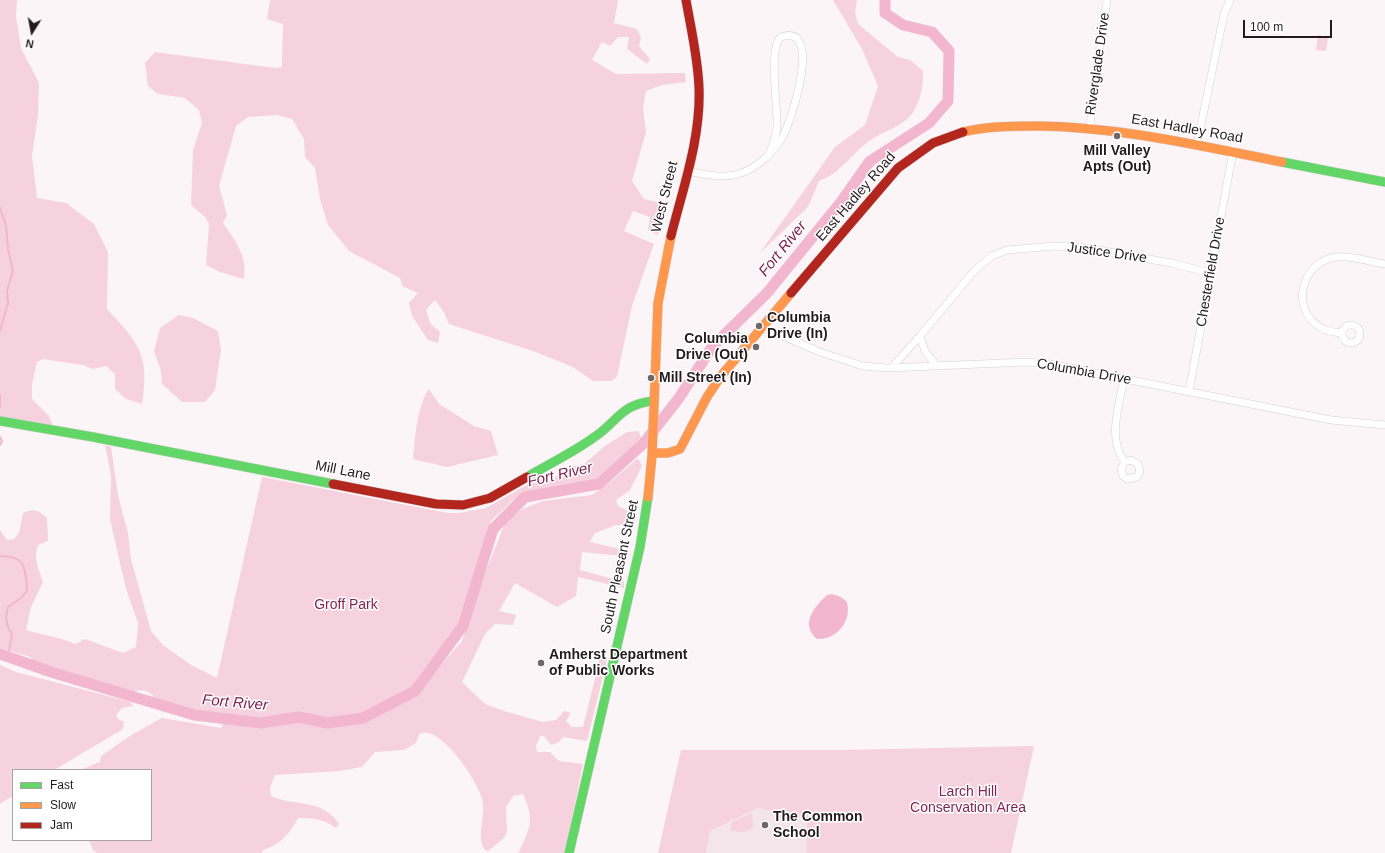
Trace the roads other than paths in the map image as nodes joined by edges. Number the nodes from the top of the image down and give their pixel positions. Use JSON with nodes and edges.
{"nodes":[{"id":1,"x":686,"y":0,"type":"edge"},
{"id":2,"x":1107,"y":0,"type":"edge"},
{"id":3,"x":1230,"y":0,"type":"edge"},
{"id":4,"x":1090,"y":127,"type":"junction"},
{"id":5,"x":1197,"y":144,"type":"junction"},
{"id":6,"x":1233,"y":151,"type":"junction"},
{"id":7,"x":769,"y":154,"type":"junction"},
{"id":8,"x":687,"y":171,"type":"junction"},
{"id":9,"x":1385,"y":182,"type":"edge"},
{"id":10,"x":1385,"y":264,"type":"edge"},
{"id":11,"x":1210,"y":273,"type":"junction"},
{"id":12,"x":762,"y":328,"type":"junction"},
{"id":13,"x":1342,"y":333,"type":"dead end"},
{"id":14,"x":920,"y":336,"type":"junction"},
{"id":15,"x":936,"y":365,"type":"junction"},
{"id":16,"x":892,"y":368,"type":"junction"},
{"id":17,"x":1124,"y":379,"type":"junction"},
{"id":18,"x":1188,"y":392,"type":"junction"},
{"id":19,"x":654,"y":401,"type":"junction"},
{"id":20,"x":0,"y":421,"type":"edge"},
{"id":21,"x":1385,"y":425,"type":"edge"},
{"id":22,"x":652,"y":448,"type":"junction"},
{"id":23,"x":1125,"y":462,"type":"dead end"},
{"id":24,"x":569,"y":853,"type":"edge"}],
"edges":[{"from":1,"to":8,"type":"street","name":"West Street"},
{"from":2,"to":4,"type":"street","name":"Riverglade Drive"},
{"from":3,"to":5,"type":"street"},
{"from":4,"to":5,"type":"street","name":"East Hadley Road"},
{"from":4,"to":12,"type":"street","name":"East Hadley Road"},
{"from":5,"to":6,"type":"street","name":"East Hadley Road"},
{"from":6,"to":9,"type":"street","name":"East Hadley Road"},
{"from":6,"to":11,"type":"street","name":"Chesterfield Drive"},
{"from":7,"to":7,"type":"street"},
{"from":7,"to":8,"type":"street"},
{"from":8,"to":19,"type":"street","name":"West Street"},
{"from":10,"to":13,"type":"street"},
{"from":11,"to":14,"type":"street","name":"Justice Drive"},
{"from":11,"to":18,"type":"street","name":"Chesterfield Drive"},
{"from":12,"to":16,"type":"street","name":"Columbia Drive"},
{"from":12,"to":22,"type":"street","name":"East Hadley Road"},
{"from":14,"to":15,"type":"street"},
{"from":14,"to":16,"type":"street","name":"Justice Drive"},
{"from":15,"to":16,"type":"street","name":"Columbia Drive"},
{"from":15,"to":17,"type":"street","name":"Columbia Drive"},
{"from":17,"to":18,"type":"street","name":"Columbia Drive"},
{"from":17,"to":23,"type":"street"},
{"from":18,"to":21,"type":"street","name":"Columbia Drive"},
{"from":19,"to":20,"type":"street","name":"Mill Lane"},
{"from":19,"to":22,"type":"street","name":"South Pleasant Street"},
{"from":22,"to":24,"type":"street","name":"South Pleasant Street"}]}
